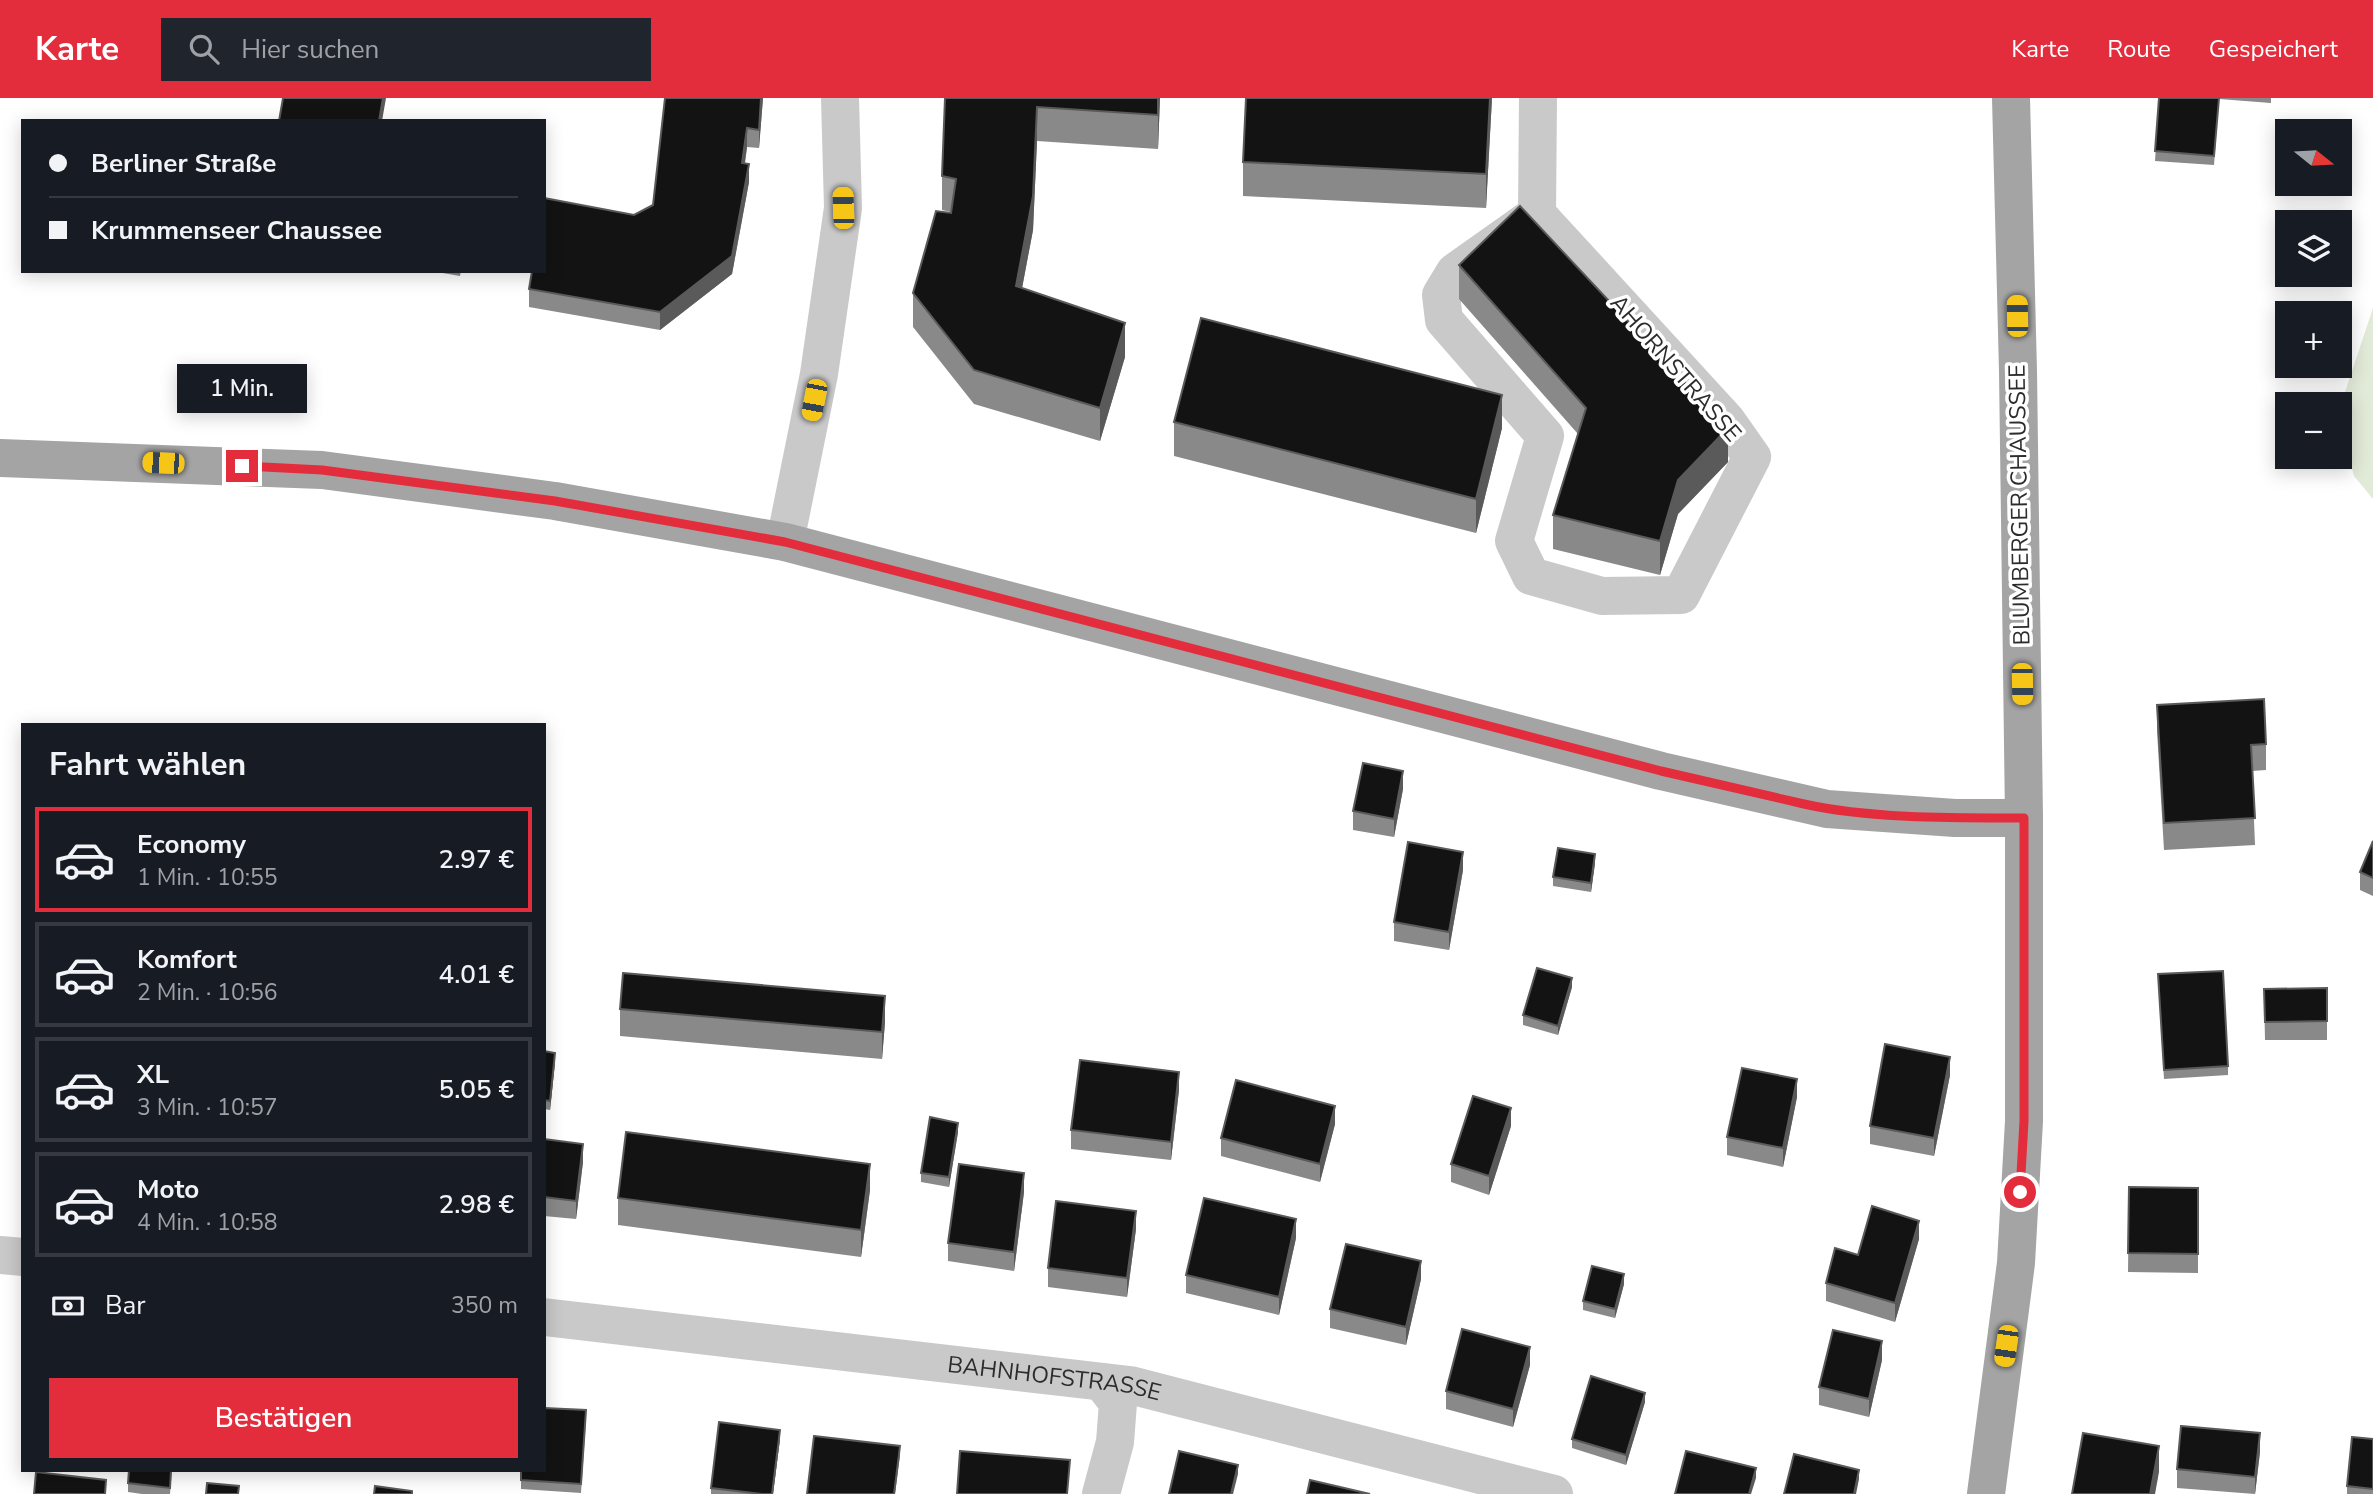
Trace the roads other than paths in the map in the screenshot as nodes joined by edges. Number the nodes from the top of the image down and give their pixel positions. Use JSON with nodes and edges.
{"nodes":[{"id":1,"x":839,"y":98,"type":"edge"},
{"id":2,"x":1538,"y":98,"type":"edge"},
{"id":3,"x":2011,"y":98,"type":"edge"},
{"id":4,"x":1537,"y":214,"type":"junction"},
{"id":5,"x":0,"y":458,"type":"edge"},
{"id":6,"x":785,"y":542,"type":"junction"},
{"id":7,"x":2024,"y":818,"type":"junction"},
{"id":8,"x":0,"y":1255,"type":"edge"},
{"id":9,"x":21,"y":1257,"type":"edge"},
{"id":10,"x":546,"y":1317,"type":"edge"},
{"id":11,"x":1102,"y":1382,"type":"junction"},
{"id":12,"x":1101,"y":1494,"type":"edge"},
{"id":13,"x":1554,"y":1494,"type":"edge"},
{"id":14,"x":1986,"y":1494,"type":"edge"}],
"edges":[{"from":1,"to":6,"type":"street"},
{"from":2,"to":4,"type":"street"},
{"from":3,"to":7,"type":"main road","name":"BLUMBERGER CHAUSSEE"},
{"from":4,"to":4,"type":"street","name":"AHORNSTRASSE"},
{"from":5,"to":6,"type":"main road"},
{"from":6,"to":7,"type":"main road"},
{"from":7,"to":14,"type":"main road","name":"BLUMBERGER CHAUSSEE"},
{"from":8,"to":9,"type":"street"},
{"from":10,"to":11,"type":"street","name":"BAHNHOFSTRASSE"},
{"from":11,"to":12,"type":"street"},
{"from":11,"to":13,"type":"street","name":"BAHNHOFSTRASSE"}]}
